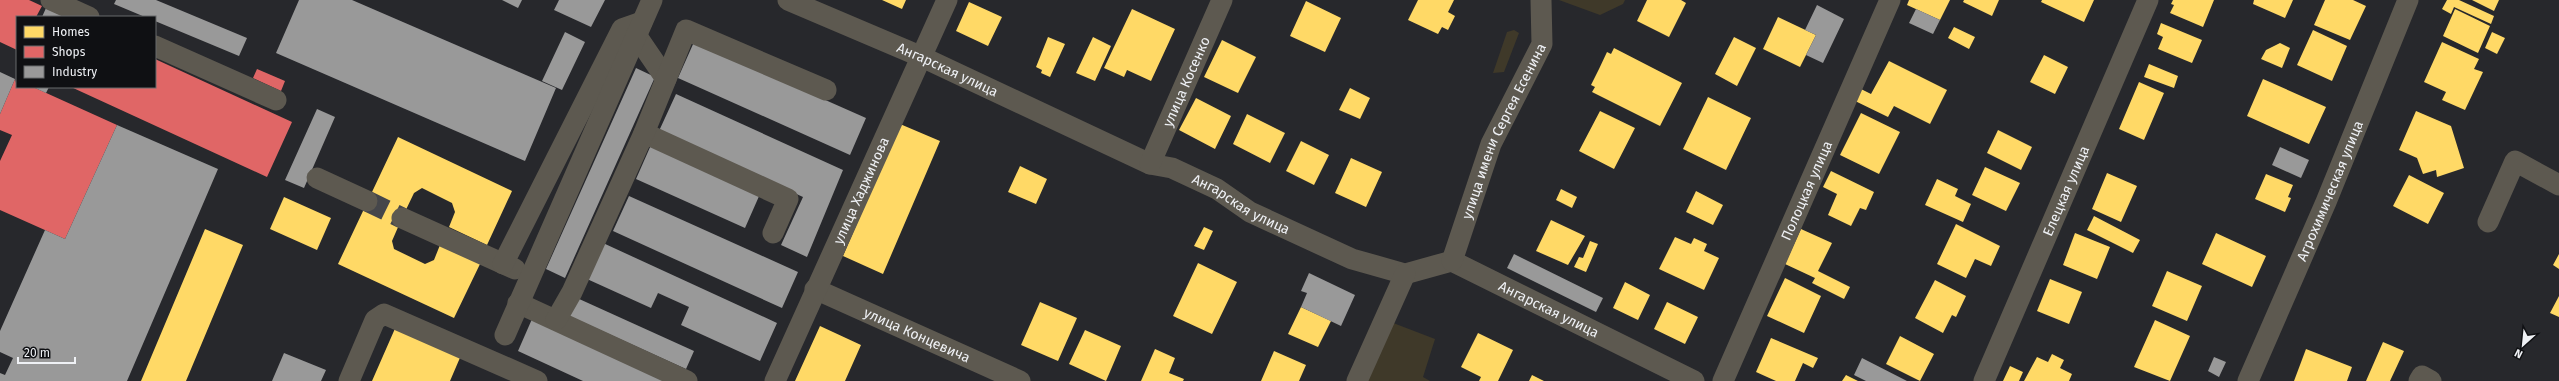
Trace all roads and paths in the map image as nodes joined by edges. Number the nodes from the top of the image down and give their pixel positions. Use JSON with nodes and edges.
{"nodes":[{"id":1,"x":51,"y":0,"type":"edge"},
{"id":2,"x":652,"y":0,"type":"edge"},
{"id":3,"x":788,"y":0,"type":"edge"},
{"id":4,"x":947,"y":0,"type":"edge"},
{"id":5,"x":1222,"y":0,"type":"edge"},
{"id":6,"x":1541,"y":0,"type":"edge"},
{"id":7,"x":1890,"y":0,"type":"edge"},
{"id":8,"x":2148,"y":0,"type":"edge"},
{"id":9,"x":2408,"y":0,"type":"edge"},
{"id":10,"x":87,"y":16,"type":"edge"},
{"id":11,"x":639,"y":28,"type":"junction"},
{"id":12,"x":156,"y":46,"type":"edge"},
{"id":13,"x":922,"y":57,"type":"junction"},
{"id":14,"x":666,"y":80,"type":"junction"},
{"id":15,"x":826,"y":90,"type":"dead end"},
{"id":16,"x":276,"y":100,"type":"dead end"},
{"id":17,"x":644,"y":133,"type":"junction"},
{"id":18,"x":1150,"y":164,"type":"junction"},
{"id":19,"x":318,"y":178,"type":"dead end"},
{"id":20,"x":2559,"y":185,"type":"edge"},
{"id":21,"x":367,"y":201,"type":"tunnel mouth"},
{"id":22,"x":402,"y":218,"type":"tunnel mouth"},
{"id":23,"x":2488,"y":222,"type":"dead end"},
{"id":24,"x":773,"y":233,"type":"dead end"},
{"id":25,"x":1452,"y":261,"type":"junction"},
{"id":26,"x":503,"y":264,"type":"junction"},
{"id":27,"x":1405,"y":274,"type":"junction"},
{"id":28,"x":530,"y":276,"type":"junction"},
{"id":29,"x":815,"y":289,"type":"junction"},
{"id":30,"x":518,"y":303,"type":"junction"},
{"id":31,"x":556,"y":320,"type":"junction"},
{"id":32,"x":505,"y":335,"type":"dead end"},
{"id":33,"x":528,"y":379,"type":"edge"},
{"id":34,"x":349,"y":381,"type":"edge"},
{"id":35,"x":687,"y":381,"type":"edge"},
{"id":36,"x":775,"y":381,"type":"edge"},
{"id":37,"x":1020,"y":381,"type":"edge"},
{"id":38,"x":1357,"y":381,"type":"edge"},
{"id":39,"x":1694,"y":381,"type":"edge"},
{"id":40,"x":1723,"y":381,"type":"edge"},
{"id":41,"x":1984,"y":381,"type":"edge"},
{"id":42,"x":2248,"y":381,"type":"edge"},
{"id":43,"x":2419,"y":381,"type":"edge"},
{"id":44,"x":2431,"y":381,"type":"edge"}],
"edges":[{"from":1,"to":10,"type":"street"},
{"from":2,"to":11,"type":"street"},
{"from":3,"to":13,"type":"street","name":"Ангарская улица"},
{"from":4,"to":13,"type":"street","name":"улица Хаджинова"},
{"from":5,"to":18,"type":"street","name":"улица Косенко"},
{"from":6,"to":25,"type":"street","name":"улица имени Сергея Есенина"},
{"from":7,"to":40,"type":"street","name":"Полоцкая улица"},
{"from":8,"to":41,"type":"street","name":"Елецкая улица"},
{"from":9,"to":42,"type":"street","name":"Агрохимическая улица"},
{"from":11,"to":14,"type":"street"},
{"from":11,"to":26,"type":"street"},
{"from":11,"to":28,"type":"street"},
{"from":12,"to":16,"type":"street"},
{"from":13,"to":18,"type":"street","name":"Ангарская улица"},
{"from":13,"to":29,"type":"street","name":"улица Хаджинова"},
{"from":14,"to":15,"type":"street"},
{"from":14,"to":17,"type":"street"},
{"from":17,"to":24,"type":"street"},
{"from":17,"to":31,"type":"street"},
{"from":18,"to":27,"type":"street","name":"Ангарская улица"},
{"from":19,"to":21,"type":"street"},
{"from":20,"to":23,"type":"street"},
{"from":22,"to":26,"type":"street"},
{"from":25,"to":27,"type":"street"},
{"from":25,"to":39,"type":"street","name":"Ангарская улица"},
{"from":26,"to":28,"type":"street"},
{"from":27,"to":38,"type":"street"},
{"from":28,"to":30,"type":"street"},
{"from":29,"to":36,"type":"street","name":"улица Хаджинова"},
{"from":29,"to":37,"type":"street","name":"улица Концевича"},
{"from":30,"to":31,"type":"street"},
{"from":30,"to":32,"type":"street"},
{"from":31,"to":35,"type":"street"},
{"from":33,"to":34,"type":"street"},
{"from":43,"to":44,"type":"street"}]}
